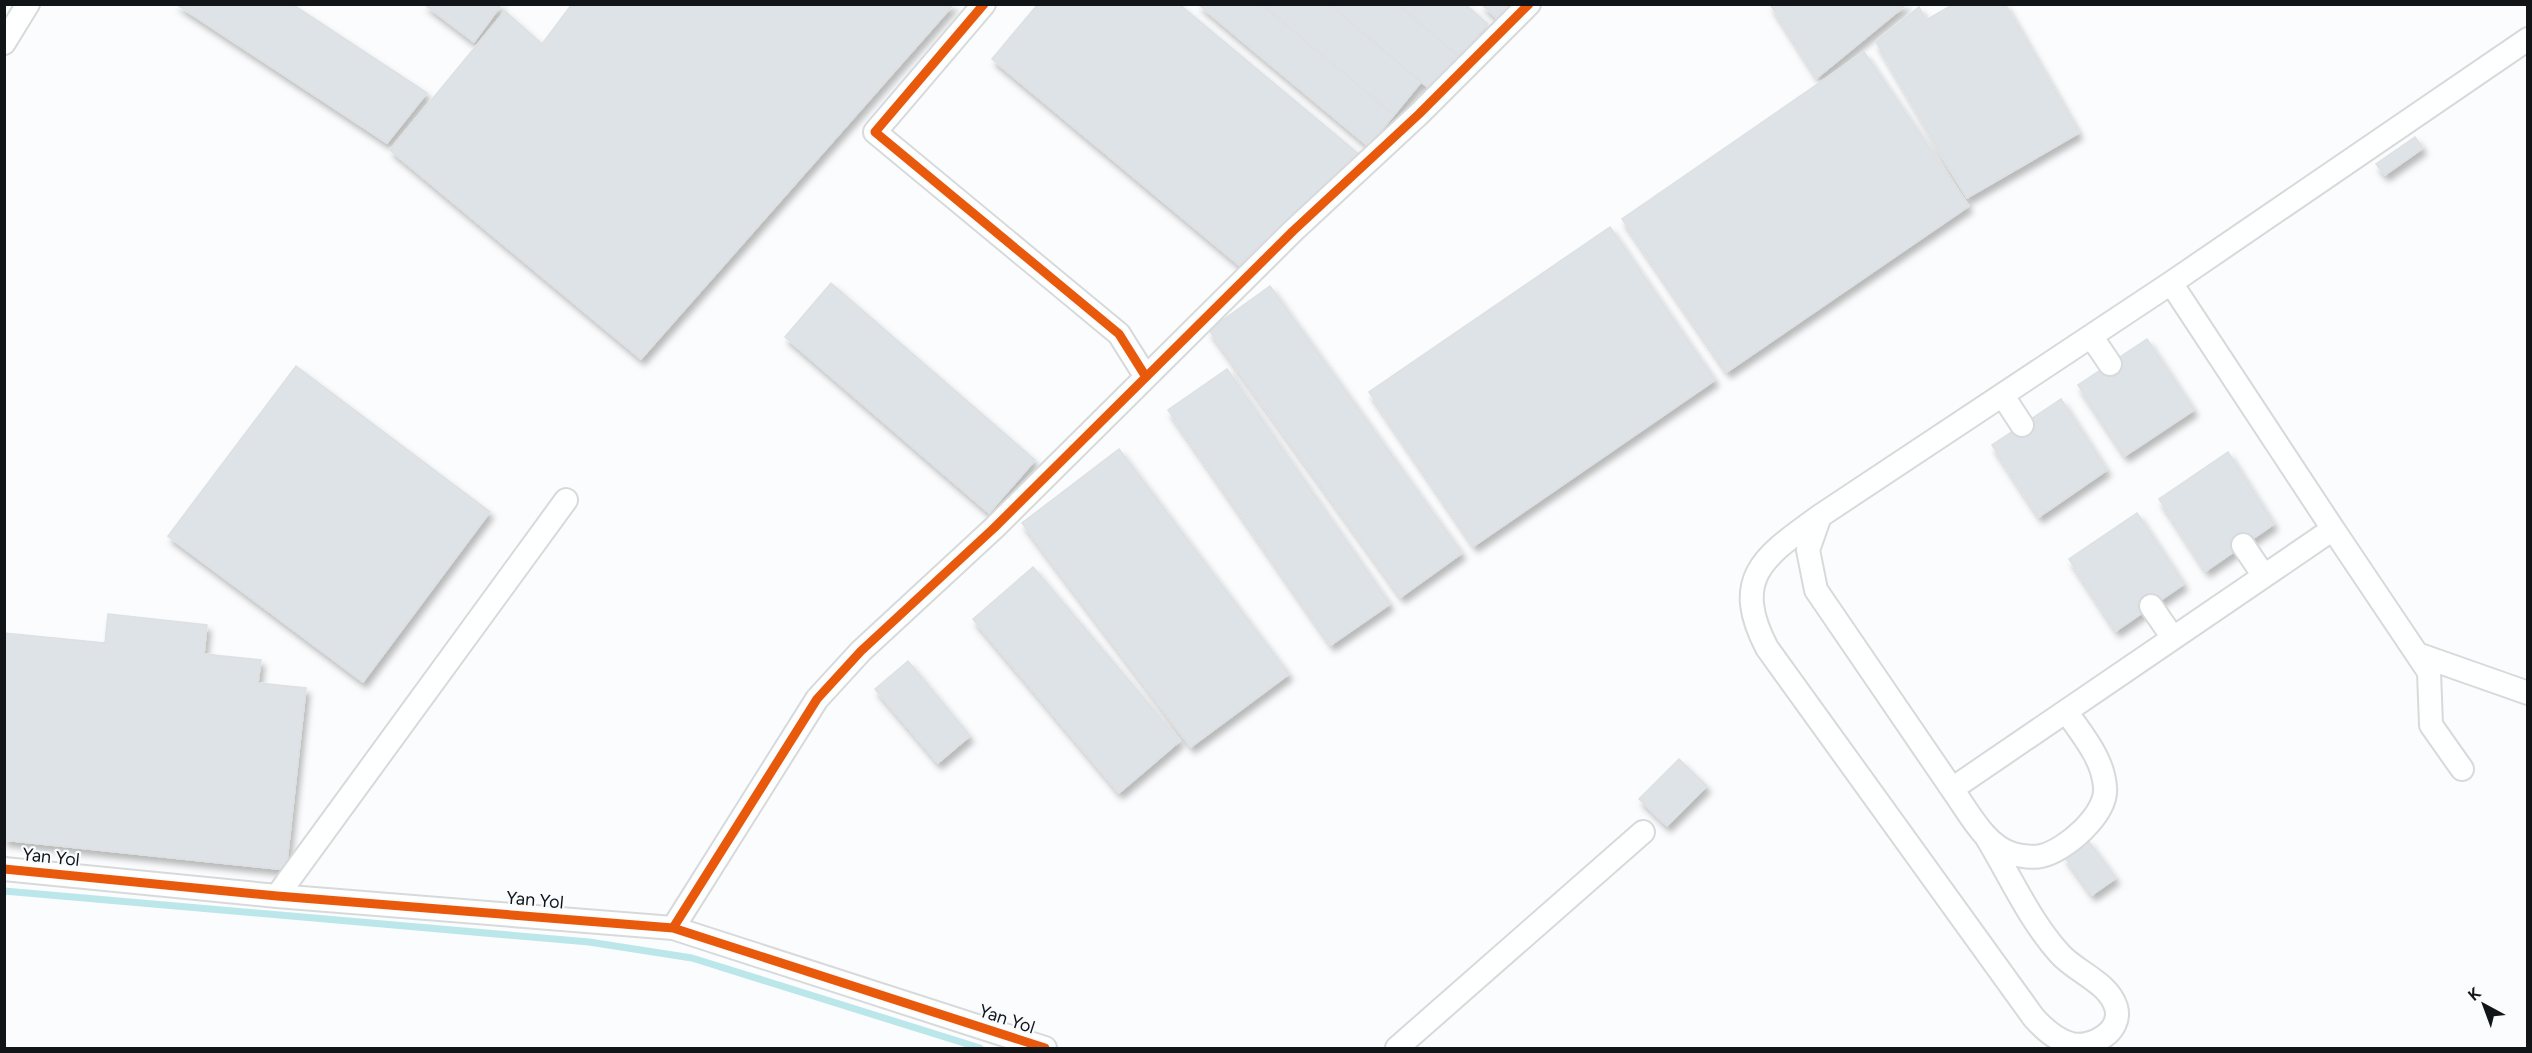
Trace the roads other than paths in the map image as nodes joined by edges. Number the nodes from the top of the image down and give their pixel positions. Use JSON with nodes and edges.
{"nodes":[{"id":1,"x":28,"y":4,"type":"edge"},
{"id":2,"x":984,"y":4,"type":"edge"},
{"id":3,"x":1529,"y":4,"type":"edge"},
{"id":4,"x":2528,"y":39,"type":"edge"},
{"id":5,"x":4,"y":43,"type":"edge"},
{"id":6,"x":2171,"y":283,"type":"junction"},
{"id":7,"x":2091,"y":336,"type":"junction"},
{"id":8,"x":2110,"y":364,"type":"dead end"},
{"id":9,"x":1146,"y":377,"type":"junction"},
{"id":10,"x":2003,"y":396,"type":"junction"},
{"id":11,"x":2022,"y":425,"type":"dead end"},
{"id":12,"x":566,"y":500,"type":"dead end"},
{"id":13,"x":1820,"y":516,"type":"junction"},
{"id":14,"x":2333,"y":529,"type":"junction"},
{"id":15,"x":2243,"y":545,"type":"dead end"},
{"id":16,"x":2264,"y":576,"type":"junction"},
{"id":17,"x":2151,"y":606,"type":"dead end"},
{"id":18,"x":2173,"y":638,"type":"junction"},
{"id":19,"x":2417,"y":654,"type":"junction"},
{"id":20,"x":2528,"y":693,"type":"edge"},
{"id":21,"x":2066,"y":711,"type":"junction"},
{"id":22,"x":2462,"y":769,"type":"dead end"},
{"id":23,"x":1952,"y":789,"type":"junction"},
{"id":24,"x":1643,"y":832,"type":"dead end"},
{"id":25,"x":1987,"y":838,"type":"junction"},
{"id":26,"x":4,"y":869,"type":"edge"},
{"id":27,"x":277,"y":896,"type":"junction"},
{"id":28,"x":673,"y":928,"type":"junction"},
{"id":29,"x":1045,"y":1048,"type":"edge"},
{"id":30,"x":1397,"y":1048,"type":"edge"}],
"edges":[{"from":1,"to":5,"type":"street"},
{"from":2,"to":9,"type":"street"},
{"from":3,"to":9,"type":"street"},
{"from":4,"to":6,"type":"street"},
{"from":6,"to":7,"type":"street"},
{"from":6,"to":14,"type":"street"},
{"from":7,"to":8,"type":"street"},
{"from":7,"to":10,"type":"street"},
{"from":9,"to":28,"type":"street"},
{"from":10,"to":11,"type":"street"},
{"from":10,"to":13,"type":"street"},
{"from":12,"to":27,"type":"street"},
{"from":13,"to":23,"type":"street"},
{"from":13,"to":25,"type":"street"},
{"from":14,"to":16,"type":"street"},
{"from":14,"to":19,"type":"street"},
{"from":15,"to":16,"type":"street"},
{"from":16,"to":18,"type":"street"},
{"from":17,"to":18,"type":"street"},
{"from":18,"to":21,"type":"street"},
{"from":19,"to":20,"type":"street"},
{"from":19,"to":22,"type":"street"},
{"from":21,"to":23,"type":"street"},
{"from":21,"to":25,"type":"street"},
{"from":23,"to":25,"type":"street"},
{"from":24,"to":30,"type":"street"},
{"from":26,"to":27,"type":"street","name":"Yan Yol"},
{"from":27,"to":28,"type":"street","name":"Yan Yol"},
{"from":28,"to":29,"type":"street","name":"Yan Yol"}]}
